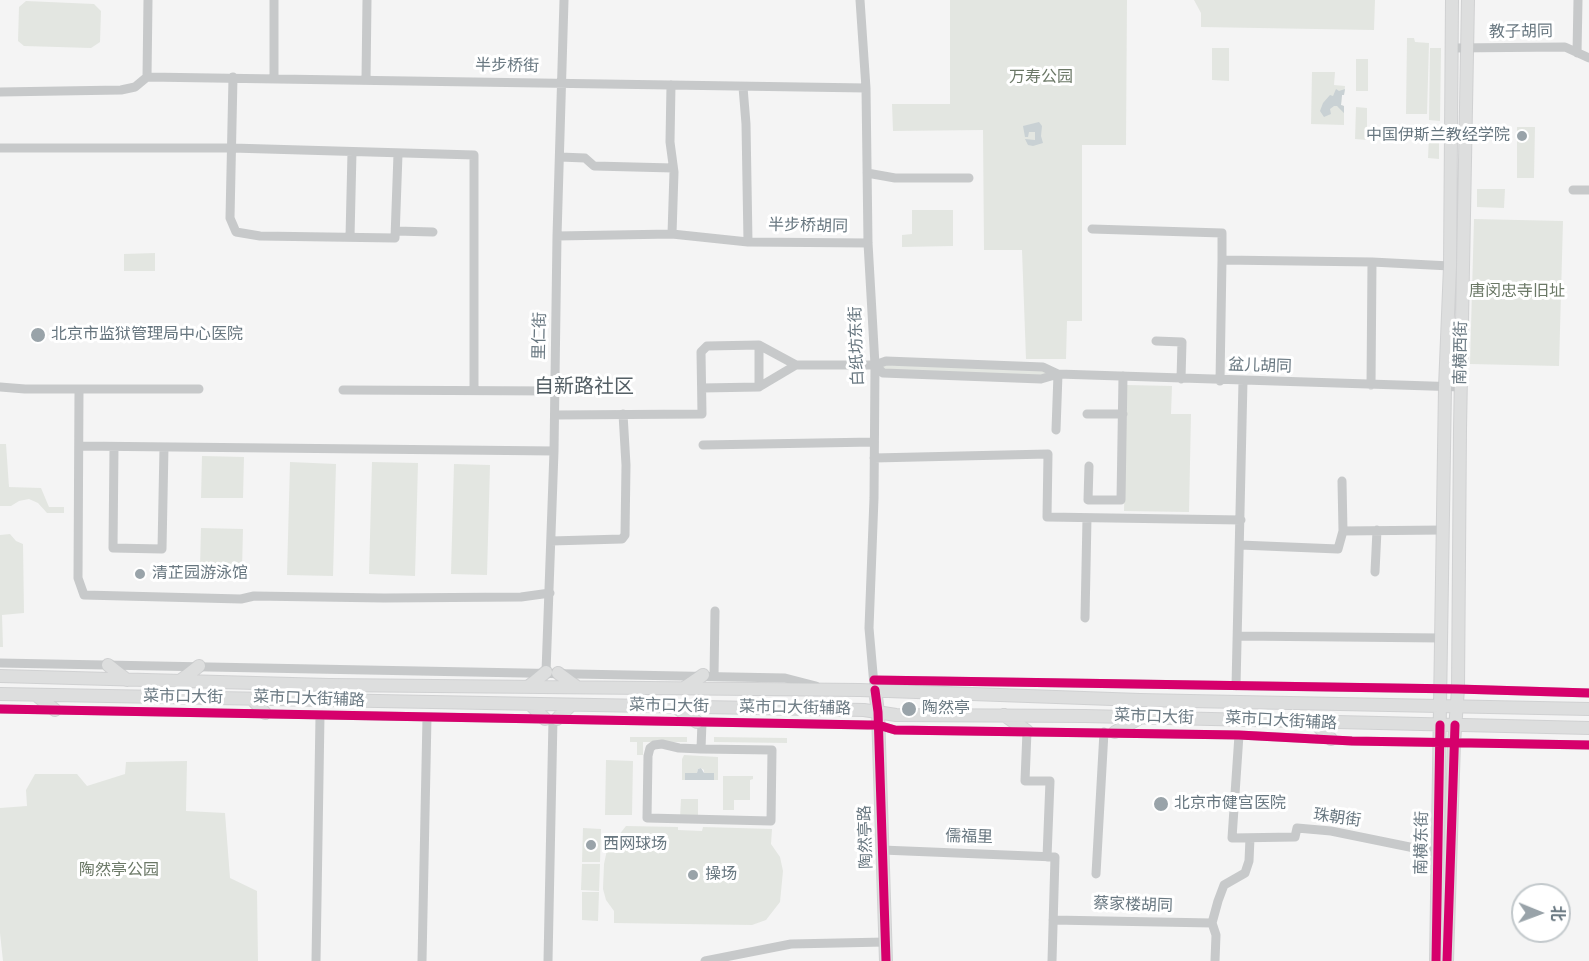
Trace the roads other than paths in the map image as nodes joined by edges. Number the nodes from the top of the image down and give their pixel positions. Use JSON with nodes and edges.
{"nodes":[{"id":1,"x":148,"y":0,"type":"edge"},
{"id":2,"x":274,"y":0,"type":"edge"},
{"id":3,"x":367,"y":0,"type":"edge"},
{"id":4,"x":564,"y":0,"type":"edge"},
{"id":5,"x":860,"y":0,"type":"edge"},
{"id":6,"x":1452,"y":0,"type":"edge"},
{"id":7,"x":1468,"y":0,"type":"edge"},
{"id":8,"x":1578,"y":0,"type":"edge"},
{"id":9,"x":1452,"y":48,"type":"junction"},
{"id":10,"x":1468,"y":49,"type":"junction"},
{"id":11,"x":1577,"y":53,"type":"junction"},
{"id":12,"x":1589,"y":58,"type":"edge"},
{"id":13,"x":147,"y":77,"type":"junction"},
{"id":14,"x":233,"y":78,"type":"junction"},
{"id":15,"x":274,"y":78,"type":"junction"},
{"id":16,"x":366,"y":80,"type":"junction"},
{"id":17,"x":562,"y":83,"type":"junction"},
{"id":18,"x":671,"y":85,"type":"junction"},
{"id":19,"x":743,"y":87,"type":"junction"},
{"id":20,"x":866,"y":87,"type":"junction"},
{"id":21,"x":0,"y":92,"type":"edge"},
{"id":22,"x":0,"y":148,"type":"edge"},
{"id":23,"x":232,"y":148,"type":"junction"},
{"id":24,"x":352,"y":152,"type":"junction"},
{"id":25,"x":398,"y":154,"type":"junction"},
{"id":26,"x":560,"y":157,"type":"junction"},
{"id":27,"x":673,"y":168,"type":"junction"},
{"id":28,"x":867,"y":173,"type":"junction"},
{"id":29,"x":969,"y":178,"type":"dead end"},
{"id":30,"x":1573,"y":190,"type":"dead end"},
{"id":31,"x":1589,"y":190,"type":"edge"},
{"id":32,"x":1092,"y":229,"type":"dead end"},
{"id":33,"x":396,"y":231,"type":"junction"},
{"id":34,"x":434,"y":232,"type":"dead end"},
{"id":35,"x":672,"y":234,"type":"junction"},
{"id":36,"x":557,"y":236,"type":"junction"},
{"id":37,"x":350,"y":237,"type":"junction"},
{"id":38,"x":748,"y":242,"type":"junction"},
{"id":39,"x":868,"y":243,"type":"junction"},
{"id":40,"x":1222,"y":260,"type":"junction"},
{"id":41,"x":1372,"y":262,"type":"junction"},
{"id":42,"x":1450,"y":266,"type":"junction"},
{"id":43,"x":1156,"y":341,"type":"dead end"},
{"id":44,"x":759,"y":345,"type":"junction"},
{"id":45,"x":796,"y":365,"type":"junction"},
{"id":46,"x":875,"y":365,"type":"junction"},
{"id":47,"x":1058,"y":374,"type":"junction"},
{"id":48,"x":1124,"y":376,"type":"junction"},
{"id":49,"x":1181,"y":379,"type":"junction"},
{"id":50,"x":1220,"y":381,"type":"junction"},
{"id":51,"x":1243,"y":381,"type":"junction"},
{"id":52,"x":1371,"y":385,"type":"junction"},
{"id":53,"x":0,"y":387,"type":"edge"},
{"id":54,"x":759,"y":387,"type":"junction"},
{"id":55,"x":1446,"y":387,"type":"junction"},
{"id":56,"x":1461,"y":387,"type":"junction"},
{"id":57,"x":702,"y":388,"type":"junction"},
{"id":58,"x":199,"y":389,"type":"dead end"},
{"id":59,"x":79,"y":390,"type":"junction"},
{"id":60,"x":343,"y":390,"type":"dead end"},
{"id":61,"x":474,"y":390,"type":"junction"},
{"id":62,"x":556,"y":391,"type":"junction"},
{"id":63,"x":623,"y":414,"type":"junction"},
{"id":64,"x":1087,"y":414,"type":"dead end"},
{"id":65,"x":1123,"y":414,"type":"junction"},
{"id":66,"x":555,"y":415,"type":"junction"},
{"id":67,"x":1056,"y":430,"type":"dead end"},
{"id":68,"x":874,"y":442,"type":"junction"},
{"id":69,"x":703,"y":445,"type":"dead end"},
{"id":70,"x":79,"y":447,"type":"junction"},
{"id":71,"x":114,"y":447,"type":"junction"},
{"id":72,"x":165,"y":447,"type":"junction"},
{"id":73,"x":555,"y":451,"type":"junction"},
{"id":74,"x":874,"y":458,"type":"junction"},
{"id":75,"x":1089,"y":466,"type":"dead end"},
{"id":76,"x":1342,"y":481,"type":"dead end"},
{"id":77,"x":1087,"y":518,"type":"junction"},
{"id":78,"x":1240,"y":520,"type":"junction"},
{"id":79,"x":1377,"y":530,"type":"junction"},
{"id":80,"x":1443,"y":530,"type":"junction"},
{"id":81,"x":1343,"y":531,"type":"junction"},
{"id":82,"x":551,"y":541,"type":"junction"},
{"id":83,"x":1240,"y":545,"type":"junction"},
{"id":84,"x":1375,"y":572,"type":"dead end"},
{"id":85,"x":550,"y":593,"type":"junction"},
{"id":86,"x":715,"y":611,"type":"dead end"},
{"id":87,"x":1085,"y":618,"type":"dead end"},
{"id":88,"x":1238,"y":636,"type":"junction"},
{"id":89,"x":1441,"y":638,"type":"junction"},
{"id":90,"x":0,"y":663,"type":"edge"},
{"id":91,"x":108,"y":665,"type":"junction"},
{"id":92,"x":199,"y":666,"type":"junction"},
{"id":93,"x":552,"y":673,"type":"junction"},
{"id":94,"x":0,"y":676,"type":"edge"},
{"id":95,"x":708,"y":676,"type":"junction"},
{"id":96,"x":128,"y":680,"type":"junction"},
{"id":97,"x":180,"y":681,"type":"junction"},
{"id":98,"x":874,"y":685,"type":"junction"},
{"id":99,"x":1236,"y":686,"type":"junction"},
{"id":100,"x":528,"y":687,"type":"junction"},
{"id":101,"x":577,"y":687,"type":"junction"},
{"id":102,"x":683,"y":689,"type":"junction"},
{"id":103,"x":827,"y":689,"type":"junction"},
{"id":104,"x":1440,"y":689,"type":"junction"},
{"id":105,"x":1458,"y":689,"type":"junction"},
{"id":106,"x":1589,"y":693,"type":"edge"},
{"id":107,"x":0,"y":694,"type":"edge"},
{"id":108,"x":36,"y":695,"type":"junction"},
{"id":109,"x":252,"y":699,"type":"junction"},
{"id":110,"x":531,"y":705,"type":"junction"},
{"id":111,"x":1440,"y":705,"type":"junction"},
{"id":112,"x":1457,"y":705,"type":"junction"},
{"id":113,"x":570,"y":706,"type":"junction"},
{"id":114,"x":677,"y":708,"type":"junction"},
{"id":115,"x":0,"y":709,"type":"edge"},
{"id":116,"x":1589,"y":709,"type":"edge"},
{"id":117,"x":55,"y":710,"type":"junction"},
{"id":118,"x":878,"y":712,"type":"junction"},
{"id":119,"x":265,"y":713,"type":"junction"},
{"id":120,"x":1004,"y":715,"type":"junction"},
{"id":121,"x":320,"y":716,"type":"junction"},
{"id":122,"x":427,"y":717,"type":"junction"},
{"id":123,"x":1141,"y":717,"type":"junction"},
{"id":124,"x":552,"y":719,"type":"junction"},
{"id":125,"x":699,"y":722,"type":"junction"},
{"id":126,"x":1314,"y":722,"type":"junction"},
{"id":127,"x":878,"y":725,"type":"junction"},
{"id":128,"x":1440,"y":725,"type":"junction"},
{"id":129,"x":1455,"y":725,"type":"junction"},
{"id":130,"x":1589,"y":728,"type":"edge"},
{"id":131,"x":1027,"y":731,"type":"junction"},
{"id":132,"x":1110,"y":732,"type":"junction"},
{"id":133,"x":1239,"y":735,"type":"junction"},
{"id":134,"x":1331,"y":740,"type":"junction"},
{"id":135,"x":1439,"y":743,"type":"junction"},
{"id":136,"x":1454,"y":743,"type":"junction"},
{"id":137,"x":1589,"y":745,"type":"edge"},
{"id":138,"x":701,"y":749,"type":"junction"},
{"id":139,"x":1250,"y":838,"type":"junction"},
{"id":140,"x":882,"y":850,"type":"junction"},
{"id":141,"x":1439,"y":853,"type":"junction"},
{"id":142,"x":1051,"y":857,"type":"junction"},
{"id":143,"x":1096,"y":874,"type":"dead end"},
{"id":144,"x":1053,"y":920,"type":"junction"},
{"id":145,"x":1212,"y":923,"type":"junction"},
{"id":146,"x":885,"y":942,"type":"junction"},
{"id":147,"x":316,"y":961,"type":"edge"},
{"id":148,"x":422,"y":961,"type":"edge"},
{"id":149,"x":548,"y":961,"type":"edge"},
{"id":150,"x":705,"y":961,"type":"edge"},
{"id":151,"x":886,"y":961,"type":"edge"},
{"id":152,"x":1052,"y":961,"type":"edge"},
{"id":153,"x":1215,"y":961,"type":"edge"},
{"id":154,"x":1436,"y":961,"type":"edge"},
{"id":155,"x":1447,"y":961,"type":"edge"}],
"edges":[{"from":1,"to":13,"type":"street"},
{"from":2,"to":15,"type":"street"},
{"from":3,"to":16,"type":"street"},
{"from":4,"to":17,"type":"street","name":"里仁街"},
{"from":5,"to":20,"type":"street","name":"白纸坊东街"},
{"from":6,"to":9,"type":"main road","name":"南横西街"},
{"from":7,"to":10,"type":"main road","name":"南横西街"},
{"from":8,"to":11,"type":"street"},
{"from":9,"to":10,"type":"street","name":"教子胡同"},
{"from":9,"to":42,"type":"main road","name":"南横西街"},
{"from":10,"to":11,"type":"street","name":"教子胡同"},
{"from":10,"to":56,"type":"main road","name":"南横西街"},
{"from":11,"to":12,"type":"street","name":"教子胡同"},
{"from":13,"to":14,"type":"street","name":"半步桥街"},
{"from":13,"to":21,"type":"street","name":"半步桥街"},
{"from":14,"to":15,"type":"street","name":"半步桥街"},
{"from":14,"to":23,"type":"street"},
{"from":15,"to":16,"type":"street","name":"半步桥街"},
{"from":16,"to":17,"type":"street","name":"半步桥街"},
{"from":17,"to":18,"type":"street","name":"半步桥街"},
{"from":17,"to":26,"type":"street","name":"里仁街"},
{"from":18,"to":19,"type":"street","name":"半步桥街"},
{"from":18,"to":27,"type":"street"},
{"from":19,"to":20,"type":"street","name":"半步桥街"},
{"from":19,"to":38,"type":"street"},
{"from":20,"to":28,"type":"street","name":"白纸坊东街"},
{"from":22,"to":23,"type":"street"},
{"from":23,"to":24,"type":"street"},
{"from":23,"to":37,"type":"street"},
{"from":24,"to":25,"type":"street"},
{"from":24,"to":37,"type":"street"},
{"from":25,"to":33,"type":"street"},
{"from":25,"to":61,"type":"street"},
{"from":26,"to":27,"type":"street"},
{"from":26,"to":36,"type":"street","name":"里仁街"},
{"from":27,"to":35,"type":"street"},
{"from":28,"to":29,"type":"street"},
{"from":28,"to":39,"type":"street","name":"白纸坊东街"},
{"from":30,"to":31,"type":"street"},
{"from":32,"to":40,"type":"street"},
{"from":33,"to":34,"type":"street"},
{"from":33,"to":37,"type":"street"},
{"from":35,"to":36,"type":"street","name":"半步桥胡同"},
{"from":35,"to":38,"type":"street","name":"半步桥胡同"},
{"from":36,"to":62,"type":"street","name":"里仁街"},
{"from":38,"to":39,"type":"street","name":"半步桥胡同"},
{"from":39,"to":46,"type":"street","name":"白纸坊东街"},
{"from":40,"to":41,"type":"street"},
{"from":40,"to":50,"type":"street"},
{"from":41,"to":42,"type":"street"},
{"from":41,"to":52,"type":"street"},
{"from":42,"to":55,"type":"main road","name":"南横西街"},
{"from":43,"to":49,"type":"street"},
{"from":44,"to":45,"type":"street"},
{"from":44,"to":54,"type":"street"},
{"from":44,"to":57,"type":"street"},
{"from":45,"to":46,"type":"street","name":"盆儿胡同"},
{"from":45,"to":54,"type":"street"},
{"from":46,"to":47,"type":"street","name":"盆儿胡同"},
{"from":46,"to":68,"type":"street","name":"白纸坊东街"},
{"from":47,"to":48,"type":"street","name":"盆儿胡同"},
{"from":47,"to":67,"type":"street"},
{"from":48,"to":49,"type":"street","name":"盆儿胡同"},
{"from":48,"to":65,"type":"street"},
{"from":49,"to":50,"type":"street","name":"盆儿胡同"},
{"from":50,"to":51,"type":"street","name":"盆儿胡同"},
{"from":51,"to":52,"type":"street","name":"盆儿胡同"},
{"from":51,"to":78,"type":"street"},
{"from":52,"to":55,"type":"street","name":"盆儿胡同"},
{"from":53,"to":59,"type":"street"},
{"from":54,"to":57,"type":"street"},
{"from":55,"to":56,"type":"street","name":"盆儿胡同"},
{"from":55,"to":80,"type":"main road","name":"南横西街"},
{"from":56,"to":105,"type":"main road","name":"南横西街"},
{"from":57,"to":63,"type":"street"},
{"from":58,"to":59,"type":"street"},
{"from":59,"to":70,"type":"street"},
{"from":60,"to":61,"type":"street"},
{"from":61,"to":62,"type":"street"},
{"from":62,"to":66,"type":"street","name":"里仁街"},
{"from":63,"to":66,"type":"street"},
{"from":63,"to":82,"type":"street"},
{"from":64,"to":65,"type":"street"},
{"from":65,"to":75,"type":"street"},
{"from":66,"to":73,"type":"street","name":"里仁街"},
{"from":68,"to":69,"type":"street"},
{"from":68,"to":74,"type":"street","name":"白纸坊东街"},
{"from":70,"to":71,"type":"street"},
{"from":70,"to":85,"type":"street"},
{"from":71,"to":72,"type":"street"},
{"from":71,"to":72,"type":"street"},
{"from":72,"to":73,"type":"street"},
{"from":73,"to":82,"type":"street","name":"里仁街"},
{"from":74,"to":77,"type":"street"},
{"from":74,"to":98,"type":"street","name":"白纸坊东街"},
{"from":76,"to":81,"type":"street"},
{"from":77,"to":78,"type":"street"},
{"from":77,"to":87,"type":"street"},
{"from":78,"to":83,"type":"street"},
{"from":79,"to":80,"type":"street"},
{"from":79,"to":81,"type":"street"},
{"from":79,"to":84,"type":"street"},
{"from":80,"to":89,"type":"main road","name":"南横西街"},
{"from":81,"to":83,"type":"street"},
{"from":82,"to":85,"type":"street","name":"里仁街"},
{"from":83,"to":88,"type":"street"},
{"from":85,"to":93,"type":"street","name":"里仁街"},
{"from":86,"to":95,"type":"street"},
{"from":88,"to":89,"type":"street"},
{"from":88,"to":99,"type":"street"},
{"from":89,"to":104,"type":"main road","name":"南横西街"},
{"from":90,"to":91,"type":"street"},
{"from":91,"to":92,"type":"street"},
{"from":91,"to":96,"type":"main road"},
{"from":92,"to":93,"type":"street"},
{"from":92,"to":97,"type":"main road"},
{"from":93,"to":95,"type":"street"},
{"from":93,"to":100,"type":"main road"},
{"from":93,"to":101,"type":"main road"},
{"from":94,"to":96,"type":"main road","name":"菜市口大街"},
{"from":95,"to":102,"type":"main road"},
{"from":95,"to":103,"type":"street"},
{"from":96,"to":97,"type":"main road","name":"菜市口大街"},
{"from":97,"to":100,"type":"main road","name":"菜市口大街"},
{"from":98,"to":99,"type":"street","name":"菜市口大街辅路"},
{"from":98,"to":103,"type":"main road","name":"菜市口大街"},
{"from":98,"to":111,"type":"main road","name":"菜市口大街"},
{"from":98,"to":118,"type":"main road","name":"陶然亭路"},
{"from":99,"to":104,"type":"street","name":"菜市口大街辅路"},
{"from":100,"to":101,"type":"main road","name":"菜市口大街"},
{"from":101,"to":102,"type":"main road","name":"菜市口大街"},
{"from":102,"to":103,"type":"main road","name":"菜市口大街"},
{"from":104,"to":105,"type":"street","name":"菜市口大街辅路"},
{"from":104,"to":111,"type":"main road","name":"南横西街"},
{"from":105,"to":106,"type":"street","name":"菜市口大街辅路"},
{"from":105,"to":112,"type":"main road","name":"南横西街"},
{"from":107,"to":108,"type":"main road","name":"菜市口大街"},
{"from":108,"to":109,"type":"main road","name":"菜市口大街"},
{"from":108,"to":117,"type":"main road"},
{"from":109,"to":110,"type":"main road","name":"菜市口大街"},
{"from":109,"to":119,"type":"main road"},
{"from":110,"to":113,"type":"main road","name":"菜市口大街"},
{"from":110,"to":124,"type":"main road"},
{"from":111,"to":112,"type":"main road","name":"菜市口大街"},
{"from":111,"to":128,"type":"main road","name":"南横西街"},
{"from":112,"to":116,"type":"main road","name":"菜市口大街"},
{"from":112,"to":129,"type":"main road","name":"南横西街"},
{"from":113,"to":114,"type":"main road","name":"菜市口大街"},
{"from":113,"to":124,"type":"main road"},
{"from":114,"to":118,"type":"main road","name":"菜市口大街"},
{"from":114,"to":125,"type":"main road"},
{"from":115,"to":117,"type":"street","name":"菜市口大街辅路"},
{"from":117,"to":119,"type":"street","name":"菜市口大街辅路"},
{"from":118,"to":120,"type":"main road","name":"菜市口大街"},
{"from":118,"to":127,"type":"main road","name":"陶然亭路"},
{"from":119,"to":121,"type":"street","name":"菜市口大街辅路"},
{"from":120,"to":123,"type":"main road","name":"菜市口大街"},
{"from":120,"to":131,"type":"main road"},
{"from":121,"to":122,"type":"street","name":"菜市口大街辅路"},
{"from":121,"to":147,"type":"street"},
{"from":122,"to":124,"type":"street","name":"菜市口大街辅路"},
{"from":122,"to":148,"type":"street"},
{"from":123,"to":126,"type":"main road","name":"菜市口大街"},
{"from":123,"to":132,"type":"main road"},
{"from":124,"to":125,"type":"street","name":"菜市口大街辅路"},
{"from":124,"to":149,"type":"street"},
{"from":125,"to":127,"type":"street","name":"菜市口大街辅路"},
{"from":125,"to":138,"type":"street"},
{"from":126,"to":128,"type":"main road","name":"菜市口大街"},
{"from":126,"to":134,"type":"main road"},
{"from":127,"to":131,"type":"street","name":"菜市口大街辅路"},
{"from":127,"to":140,"type":"main road","name":"陶然亭路"},
{"from":128,"to":129,"type":"main road","name":"菜市口大街"},
{"from":128,"to":135,"type":"main road","name":"南横东街"},
{"from":129,"to":130,"type":"main road","name":"菜市口大街"},
{"from":129,"to":136,"type":"main road","name":"南横东街"},
{"from":131,"to":132,"type":"street","name":"菜市口大街辅路"},
{"from":131,"to":142,"type":"street"},
{"from":132,"to":133,"type":"street","name":"菜市口大街辅路"},
{"from":132,"to":143,"type":"street"},
{"from":133,"to":134,"type":"street","name":"菜市口大街辅路"},
{"from":133,"to":139,"type":"street"},
{"from":134,"to":135,"type":"street","name":"菜市口大街辅路"},
{"from":135,"to":136,"type":"street","name":"菜市口大街辅路"},
{"from":135,"to":141,"type":"main road","name":"南横东街"},
{"from":136,"to":137,"type":"street","name":"菜市口大街辅路"},
{"from":136,"to":155,"type":"main road","name":"南横东街"},
{"from":138,"to":138,"type":"street"},
{"from":139,"to":141,"type":"street","name":"珠朝街"},
{"from":139,"to":145,"type":"street"},
{"from":140,"to":142,"type":"street","name":"儒福里"},
{"from":140,"to":146,"type":"main road","name":"陶然亭路"},
{"from":141,"to":154,"type":"main road","name":"南横东街"},
{"from":142,"to":144,"type":"street"},
{"from":144,"to":145,"type":"street","name":"蔡家楼胡同"},
{"from":144,"to":152,"type":"street"},
{"from":145,"to":153,"type":"street"},
{"from":146,"to":150,"type":"street"},
{"from":146,"to":151,"type":"main road","name":"陶然亭路"}]}
